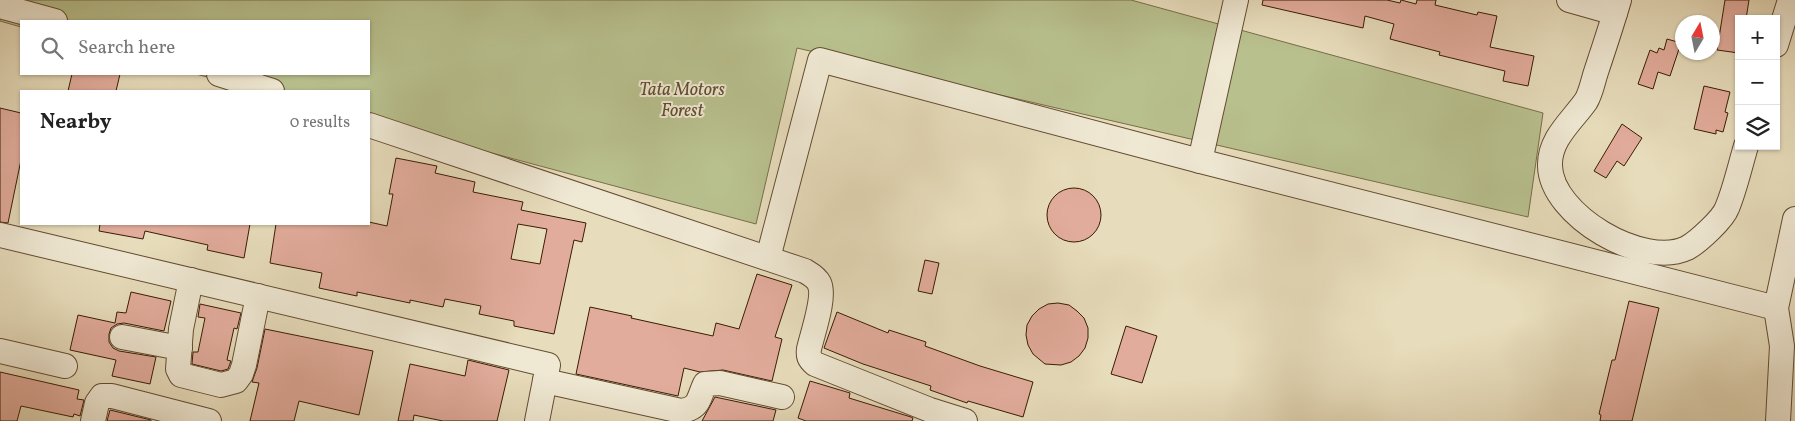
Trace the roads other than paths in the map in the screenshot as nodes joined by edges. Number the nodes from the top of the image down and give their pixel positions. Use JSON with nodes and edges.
{"nodes":[{"id":1,"x":1236,"y":0,"type":"edge"},
{"id":2,"x":1569,"y":0,"type":"edge"},
{"id":3,"x":1790,"y":0,"type":"edge"},
{"id":4,"x":0,"y":6,"type":"edge"},
{"id":5,"x":1617,"y":7,"type":"edge"},
{"id":6,"x":51,"y":20,"type":"edge"},
{"id":7,"x":1780,"y":32,"type":"edge"},
{"id":8,"x":222,"y":75,"type":"edge"},
{"id":9,"x":269,"y":90,"type":"edge"},
{"id":10,"x":370,"y":124,"type":"edge"},
{"id":11,"x":1745,"y":150,"type":"edge"},
{"id":12,"x":1200,"y":161,"type":"junction"},
{"id":13,"x":1795,"y":219,"type":"edge"},
{"id":14,"x":0,"y":235,"type":"edge"},
{"id":15,"x":768,"y":258,"type":"junction"},
{"id":16,"x":191,"y":280,"type":"junction"},
{"id":17,"x":258,"y":296,"type":"junction"},
{"id":18,"x":1776,"y":308,"type":"junction"},
{"id":19,"x":122,"y":337,"type":"dead end"},
{"id":20,"x":1788,"y":347,"type":"edge"},
{"id":21,"x":180,"y":348,"type":"junction"},
{"id":22,"x":0,"y":351,"type":"edge"},
{"id":23,"x":65,"y":366,"type":"dead end"},
{"id":24,"x":545,"y":381,"type":"junction"},
{"id":25,"x":782,"y":397,"type":"dead end"},
{"id":26,"x":631,"y":411,"type":"edge"},
{"id":27,"x":160,"y":414,"type":"edge"},
{"id":28,"x":692,"y":415,"type":"edge"},
{"id":29,"x":928,"y":415,"type":"edge"},
{"id":30,"x":92,"y":421,"type":"edge"},
{"id":31,"x":209,"y":421,"type":"edge"},
{"id":32,"x":537,"y":421,"type":"edge"},
{"id":33,"x":966,"y":421,"type":"edge"},
{"id":34,"x":1778,"y":421,"type":"edge"}],
"edges":[{"from":1,"to":12,"type":"street"},
{"from":2,"to":5,"type":"street"},
{"from":3,"to":7,"type":"street"},
{"from":4,"to":6,"type":"street"},
{"from":5,"to":11,"type":"street"},
{"from":8,"to":9,"type":"street"},
{"from":10,"to":15,"type":"street"},
{"from":12,"to":15,"type":"street"},
{"from":12,"to":18,"type":"street"},
{"from":13,"to":18,"type":"street"},
{"from":14,"to":16,"type":"street"},
{"from":15,"to":29,"type":"street"},
{"from":16,"to":17,"type":"street"},
{"from":16,"to":21,"type":"street"},
{"from":17,"to":21,"type":"street"},
{"from":17,"to":24,"type":"street"},
{"from":18,"to":20,"type":"street"},
{"from":19,"to":21,"type":"street"},
{"from":20,"to":34,"type":"street"},
{"from":22,"to":23,"type":"street"},
{"from":24,"to":26,"type":"street"},
{"from":24,"to":32,"type":"street"},
{"from":25,"to":28,"type":"street"},
{"from":26,"to":28,"type":"street"},
{"from":27,"to":30,"type":"street"},
{"from":27,"to":31,"type":"street"},
{"from":29,"to":33,"type":"street"}]}
